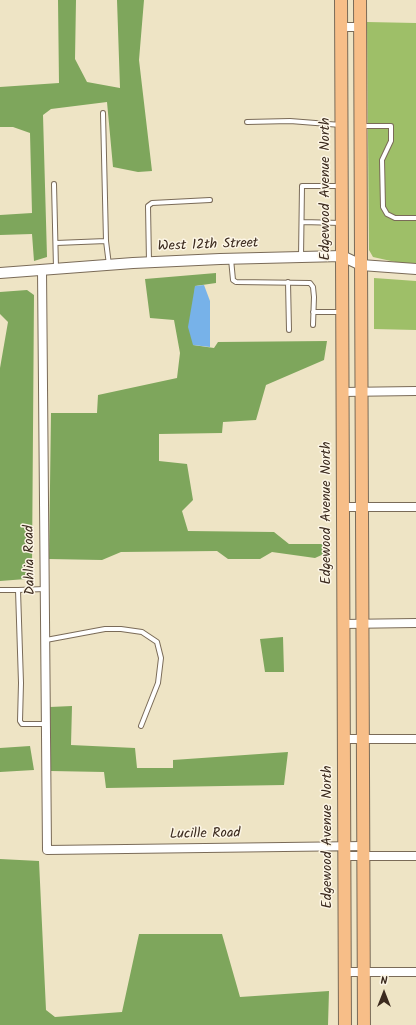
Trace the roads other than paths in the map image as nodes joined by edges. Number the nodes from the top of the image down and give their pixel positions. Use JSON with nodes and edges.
{"nodes":[{"id":1,"x":341,"y":0,"type":"edge"},
{"id":2,"x":360,"y":0,"type":"edge"},
{"id":3,"x":341,"y":27,"type":"junction"},
{"id":4,"x":360,"y":27,"type":"junction"},
{"id":5,"x":104,"y":113,"type":"dead end"},
{"id":6,"x":247,"y":122,"type":"dead end"},
{"id":7,"x":341,"y":126,"type":"junction"},
{"id":8,"x":361,"y":126,"type":"junction"},
{"id":9,"x":54,"y":184,"type":"dead end"},
{"id":10,"x":342,"y":186,"type":"junction"},
{"id":11,"x":210,"y":200,"type":"dead end"},
{"id":12,"x":416,"y":218,"type":"edge"},
{"id":13,"x":302,"y":222,"type":"junction"},
{"id":14,"x":342,"y":223,"type":"junction"},
{"id":15,"x":106,"y":241,"type":"junction"},
{"id":16,"x":56,"y":243,"type":"junction"},
{"id":17,"x":342,"y":256,"type":"junction"},
{"id":18,"x":302,"y":257,"type":"junction"},
{"id":19,"x":231,"y":259,"type":"junction"},
{"id":20,"x":149,"y":263,"type":"junction"},
{"id":21,"x":109,"y":265,"type":"junction"},
{"id":22,"x":361,"y":265,"type":"junction"},
{"id":23,"x":56,"y":269,"type":"junction"},
{"id":24,"x":416,"y":269,"type":"edge"},
{"id":25,"x":42,"y":270,"type":"junction"},
{"id":26,"x":0,"y":273,"type":"edge"},
{"id":27,"x":288,"y":282,"type":"junction"},
{"id":28,"x":313,"y":312,"type":"junction"},
{"id":29,"x":342,"y":312,"type":"junction"},
{"id":30,"x":313,"y":326,"type":"dead end"},
{"id":31,"x":289,"y":330,"type":"dead end"},
{"id":32,"x":416,"y":391,"type":"edge"},
{"id":33,"x":342,"y":392,"type":"junction"},
{"id":34,"x":362,"y":392,"type":"junction"},
{"id":35,"x":342,"y":507,"type":"junction"},
{"id":36,"x":362,"y":507,"type":"junction"},
{"id":37,"x":416,"y":507,"type":"edge"},
{"id":38,"x":45,"y":589,"type":"junction"},
{"id":39,"x":0,"y":590,"type":"edge"},
{"id":40,"x":18,"y":590,"type":"junction"},
{"id":41,"x":416,"y":623,"type":"edge"},
{"id":42,"x":343,"y":624,"type":"junction"},
{"id":43,"x":362,"y":624,"type":"junction"},
{"id":44,"x":45,"y":640,"type":"junction"},
{"id":45,"x":46,"y":724,"type":"junction"},
{"id":46,"x":141,"y":726,"type":"dead end"},
{"id":47,"x":344,"y":739,"type":"junction"},
{"id":48,"x":363,"y":739,"type":"junction"},
{"id":49,"x":416,"y":739,"type":"edge"},
{"id":50,"x":47,"y":850,"type":"joint"},
{"id":51,"x":344,"y":851,"type":"junction"},
{"id":52,"x":363,"y":851,"type":"junction"},
{"id":53,"x":416,"y":856,"type":"edge"},
{"id":54,"x":344,"y":972,"type":"junction"},
{"id":55,"x":364,"y":972,"type":"junction"},
{"id":56,"x":416,"y":972,"type":"edge"},
{"id":57,"x":344,"y":1025,"type":"edge"},
{"id":58,"x":364,"y":1025,"type":"edge"}],
"edges":[{"from":1,"to":3,"type":"main road","name":"Edgewood Avenue North"},
{"from":2,"to":4,"type":"main road"},
{"from":3,"to":4,"type":"street"},
{"from":3,"to":7,"type":"main road","name":"Edgewood Avenue North"},
{"from":4,"to":8,"type":"main road"},
{"from":5,"to":15,"type":"lane"},
{"from":6,"to":7,"type":"lane"},
{"from":7,"to":10,"type":"main road","name":"Edgewood Avenue North"},
{"from":8,"to":12,"type":"lane"},
{"from":8,"to":22,"type":"main road"},
{"from":9,"to":16,"type":"lane"},
{"from":10,"to":13,"type":"lane"},
{"from":10,"to":14,"type":"main road","name":"Edgewood Avenue North"},
{"from":11,"to":20,"type":"lane"},
{"from":13,"to":14,"type":"lane"},
{"from":13,"to":18,"type":"lane"},
{"from":14,"to":17,"type":"main road","name":"Edgewood Avenue North"},
{"from":15,"to":16,"type":"lane"},
{"from":15,"to":21,"type":"lane"},
{"from":16,"to":23,"type":"lane"},
{"from":17,"to":18,"type":"street","name":"West 12th Street"},
{"from":17,"to":22,"type":"street","name":"West 12th Street"},
{"from":17,"to":29,"type":"main road","name":"Edgewood Avenue North"},
{"from":18,"to":19,"type":"street","name":"West 12th Street"},
{"from":19,"to":20,"type":"street","name":"West 12th Street"},
{"from":19,"to":27,"type":"lane"},
{"from":20,"to":21,"type":"street","name":"West 12th Street"},
{"from":21,"to":23,"type":"street","name":"West 12th Street"},
{"from":22,"to":24,"type":"street","name":"West 12th Street"},
{"from":22,"to":34,"type":"main road"},
{"from":23,"to":25,"type":"street","name":"West 12th Street"},
{"from":25,"to":26,"type":"street","name":"West 12th Street"},
{"from":25,"to":38,"type":"street","name":"Dahlia Road"},
{"from":27,"to":28,"type":"lane"},
{"from":27,"to":31,"type":"lane"},
{"from":28,"to":29,"type":"lane"},
{"from":28,"to":30,"type":"lane"},
{"from":29,"to":33,"type":"main road","name":"Edgewood Avenue North"},
{"from":32,"to":34,"type":"street"},
{"from":33,"to":34,"type":"street"},
{"from":33,"to":35,"type":"main road","name":"Edgewood Avenue North"},
{"from":34,"to":36,"type":"main road"},
{"from":35,"to":36,"type":"street"},
{"from":35,"to":42,"type":"main road","name":"Edgewood Avenue North"},
{"from":36,"to":37,"type":"street"},
{"from":36,"to":43,"type":"main road"},
{"from":38,"to":40,"type":"lane"},
{"from":38,"to":44,"type":"street","name":"Dahlia Road"},
{"from":39,"to":40,"type":"lane"},
{"from":40,"to":45,"type":"lane"},
{"from":41,"to":43,"type":"street"},
{"from":42,"to":43,"type":"street"},
{"from":42,"to":47,"type":"main road","name":"Edgewood Avenue North"},
{"from":43,"to":48,"type":"main road"},
{"from":44,"to":45,"type":"street","name":"Dahlia Road"},
{"from":44,"to":46,"type":"lane"},
{"from":45,"to":50,"type":"street","name":"Dahlia Road"},
{"from":47,"to":48,"type":"street"},
{"from":47,"to":51,"type":"main road","name":"Edgewood Avenue North"},
{"from":48,"to":49,"type":"street"},
{"from":48,"to":52,"type":"main road"},
{"from":50,"to":51,"type":"street","name":"Lucille Road"},
{"from":51,"to":52,"type":"street","name":"Lucille Road"},
{"from":51,"to":54,"type":"main road","name":"Edgewood Avenue North"},
{"from":52,"to":53,"type":"street","name":"Lucille Road"},
{"from":52,"to":55,"type":"main road"},
{"from":54,"to":55,"type":"street"},
{"from":54,"to":57,"type":"main road","name":"Edgewood Avenue North"},
{"from":55,"to":56,"type":"street"},
{"from":55,"to":58,"type":"main road"}]}
